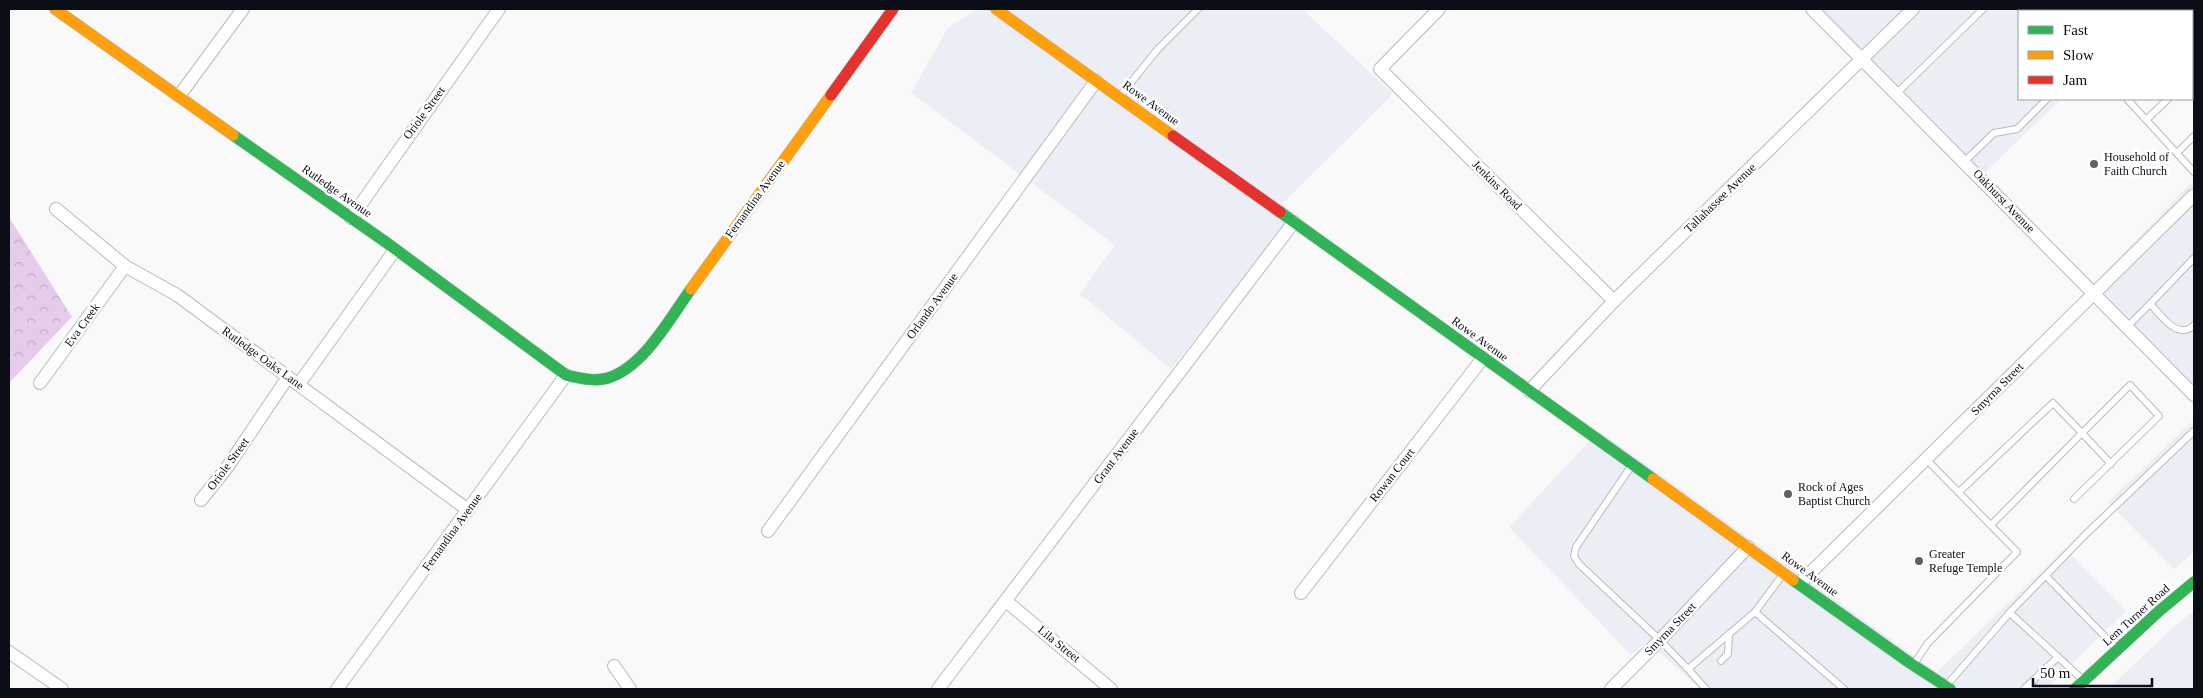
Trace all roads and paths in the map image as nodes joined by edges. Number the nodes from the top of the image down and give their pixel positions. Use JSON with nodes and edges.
{"nodes":[{"id":1,"x":55,"y":9,"type":"edge"},
{"id":2,"x":243,"y":9,"type":"edge"},
{"id":3,"x":499,"y":9,"type":"edge"},
{"id":4,"x":893,"y":9,"type":"edge"},
{"id":5,"x":996,"y":9,"type":"edge"},
{"id":6,"x":1198,"y":9,"type":"edge"},
{"id":7,"x":1439,"y":9,"type":"edge"},
{"id":8,"x":1812,"y":9,"type":"edge"},
{"id":9,"x":1913,"y":9,"type":"edge"},
{"id":10,"x":1982,"y":9,"type":"edge"},
{"id":11,"x":1863,"y":59,"type":"junction"},
{"id":12,"x":1096,"y":81,"type":"junction"},
{"id":13,"x":1896,"y":93,"type":"junction"},
{"id":14,"x":179,"y":96,"type":"junction"},
{"id":15,"x":1119,"y":97,"type":"junction"},
{"id":16,"x":2046,"y":100,"type":"edge"},
{"id":17,"x":2127,"y":100,"type":"edge"},
{"id":18,"x":2167,"y":100,"type":"edge"},
{"id":19,"x":2146,"y":120,"type":"junction"},
{"id":20,"x":2194,"y":136,"type":"edge"},
{"id":21,"x":2177,"y":153,"type":"junction"},
{"id":22,"x":1965,"y":161,"type":"junction"},
{"id":23,"x":2194,"y":172,"type":"edge"},
{"id":24,"x":2194,"y":195,"type":"edge"},
{"id":25,"x":56,"y":209,"type":"dead end"},
{"id":26,"x":351,"y":218,"type":"junction"},
{"id":27,"x":1294,"y":222,"type":"junction"},
{"id":28,"x":395,"y":250,"type":"junction"},
{"id":29,"x":2194,"y":258,"type":"edge"},
{"id":30,"x":125,"y":266,"type":"junction"},
{"id":31,"x":2094,"y":293,"type":"junction"},
{"id":32,"x":1614,"y":301,"type":"junction"},
{"id":33,"x":2150,"y":304,"type":"junction"},
{"id":34,"x":2194,"y":325,"type":"edge"},
{"id":35,"x":2127,"y":326,"type":"junction"},
{"id":36,"x":1483,"y":358,"type":"junction"},
{"id":37,"x":566,"y":375,"type":"junction"},
{"id":38,"x":608,"y":379,"type":"joint"},
{"id":39,"x":294,"y":381,"type":"junction"},
{"id":40,"x":40,"y":383,"type":"dead end"},
{"id":41,"x":1529,"y":391,"type":"junction"},
{"id":42,"x":2194,"y":395,"type":"edge"},
{"id":43,"x":2194,"y":431,"type":"edge"},
{"id":44,"x":2082,"y":433,"type":"junction"},
{"id":45,"x":1926,"y":459,"type":"junction"},
{"id":46,"x":1632,"y":464,"type":"junction"},
{"id":47,"x":2111,"y":464,"type":"junction"},
{"id":48,"x":1958,"y":492,"type":"junction"},
{"id":49,"x":200,"y":500,"type":"dead end"},
{"id":50,"x":2074,"y":500,"type":"dead end"},
{"id":51,"x":468,"y":510,"type":"junction"},
{"id":52,"x":1991,"y":525,"type":"junction"},
{"id":53,"x":768,"y":531,"type":"dead end"},
{"id":54,"x":1748,"y":547,"type":"junction"},
{"id":55,"x":1784,"y":572,"type":"junction"},
{"id":56,"x":2046,"y":576,"type":"junction"},
{"id":57,"x":2194,"y":582,"type":"edge"},
{"id":58,"x":1800,"y":583,"type":"junction"},
{"id":59,"x":1301,"y":593,"type":"dead end"},
{"id":60,"x":1006,"y":601,"type":"junction"},
{"id":61,"x":1755,"y":612,"type":"junction"},
{"id":62,"x":2010,"y":613,"type":"junction"},
{"id":63,"x":1729,"y":634,"type":"junction"},
{"id":64,"x":1660,"y":640,"type":"junction"},
{"id":65,"x":2118,"y":650,"type":"junction"},
{"id":66,"x":9,"y":652,"type":"edge"},
{"id":67,"x":2058,"y":657,"type":"junction"},
{"id":68,"x":1721,"y":661,"type":"dead end"},
{"id":69,"x":614,"y":666,"type":"dead end"},
{"id":70,"x":1913,"y":666,"type":"junction"},
{"id":71,"x":1688,"y":670,"type":"junction"},
{"id":72,"x":1706,"y":678,"type":"dead end"},
{"id":73,"x":1701,"y":683,"type":"junction"},
{"id":74,"x":2030,"y":684,"type":"junction"},
{"id":75,"x":2080,"y":685,"type":"edge"},
{"id":76,"x":1948,"y":688,"type":"edge"},
{"id":77,"x":62,"y":689,"type":"edge"},
{"id":78,"x":336,"y":689,"type":"edge"},
{"id":79,"x":630,"y":689,"type":"edge"},
{"id":80,"x":938,"y":689,"type":"edge"},
{"id":81,"x":1112,"y":689,"type":"edge"},
{"id":82,"x":1611,"y":689,"type":"edge"},
{"id":83,"x":1706,"y":689,"type":"edge"},
{"id":84,"x":1844,"y":689,"type":"edge"},
{"id":85,"x":2024,"y":689,"type":"edge"},
{"id":86,"x":2036,"y":689,"type":"edge"}],
"edges":[{"from":1,"to":14,"type":"street","name":"Rutledge Avenue"},
{"from":2,"to":14,"type":"street"},
{"from":3,"to":26,"type":"street","name":"Oriole Street"},
{"from":4,"to":38,"type":"street","name":"Fernandina Avenue"},
{"from":5,"to":12,"type":"street","name":"Rowe Avenue"},
{"from":6,"to":15,"type":"lane"},
{"from":7,"to":32,"type":"street","name":"Jenkins Road"},
{"from":8,"to":11,"type":"street","name":"Oakhurst Avenue"},
{"from":9,"to":11,"type":"street","name":"Tallahassee Avenue"},
{"from":10,"to":13,"type":"lane"},
{"from":11,"to":13,"type":"street","name":"Oakhurst Avenue"},
{"from":11,"to":32,"type":"street","name":"Tallahassee Avenue"},
{"from":12,"to":15,"type":"street","name":"Rowe Avenue"},
{"from":12,"to":53,"type":"street","name":"Orlando Avenue"},
{"from":13,"to":22,"type":"street","name":"Oakhurst Avenue"},
{"from":14,"to":26,"type":"street","name":"Rutledge Avenue"},
{"from":15,"to":27,"type":"street","name":"Rowe Avenue"},
{"from":16,"to":22,"type":"lane"},
{"from":17,"to":19,"type":"lane"},
{"from":18,"to":19,"type":"lane"},
{"from":19,"to":21,"type":"lane"},
{"from":20,"to":21,"type":"lane"},
{"from":21,"to":23,"type":"lane"},
{"from":22,"to":31,"type":"street","name":"Oakhurst Avenue"},
{"from":24,"to":31,"type":"street","name":"Smyrna Street"},
{"from":25,"to":30,"type":"street","name":"Rutledge Oaks Lane"},
{"from":26,"to":28,"type":"street","name":"Rutledge Avenue"},
{"from":27,"to":36,"type":"street","name":"Rowe Avenue"},
{"from":27,"to":60,"type":"street","name":"Grant Avenue"},
{"from":28,"to":37,"type":"street","name":"Rutledge Avenue"},
{"from":28,"to":39,"type":"street","name":"Oriole Street"},
{"from":29,"to":33,"type":"lane"},
{"from":30,"to":39,"type":"street","name":"Rutledge Oaks Lane"},
{"from":30,"to":40,"type":"street","name":"Eva Creek"},
{"from":31,"to":35,"type":"street","name":"Oakhurst Avenue"},
{"from":31,"to":45,"type":"street","name":"Smyrna Street"},
{"from":32,"to":41,"type":"street","name":"Tallahassee Avenue"},
{"from":33,"to":34,"type":"lane"},
{"from":33,"to":35,"type":"lane"},
{"from":35,"to":42,"type":"street","name":"Oakhurst Avenue"},
{"from":36,"to":41,"type":"street","name":"Rowe Avenue"},
{"from":36,"to":59,"type":"street","name":"Rowan Court"},
{"from":37,"to":38,"type":"street","name":"Rutledge Avenue"},
{"from":37,"to":51,"type":"street","name":"Fernandina Avenue"},
{"from":39,"to":49,"type":"street","name":"Oriole Street"},
{"from":39,"to":51,"type":"street","name":"Rutledge Oaks Lane"},
{"from":41,"to":46,"type":"street","name":"Rowe Avenue"},
{"from":43,"to":56,"type":"lane"},
{"from":44,"to":47,"type":"lane"},
{"from":44,"to":47,"type":"lane"},
{"from":44,"to":48,"type":"lane"},
{"from":44,"to":52,"type":"lane"},
{"from":45,"to":48,"type":"lane"},
{"from":45,"to":58,"type":"street","name":"Smyrna Street"},
{"from":46,"to":54,"type":"street","name":"Rowe Avenue"},
{"from":46,"to":64,"type":"lane"},
{"from":47,"to":50,"type":"lane"},
{"from":48,"to":52,"type":"lane"},
{"from":51,"to":78,"type":"street","name":"Fernandina Avenue"},
{"from":52,"to":70,"type":"lane"},
{"from":54,"to":55,"type":"street","name":"Rowe Avenue"},
{"from":54,"to":64,"type":"street","name":"Smyrna Street"},
{"from":55,"to":58,"type":"street","name":"Rowe Avenue"},
{"from":55,"to":61,"type":"lane"},
{"from":56,"to":62,"type":"lane"},
{"from":56,"to":65,"type":"lane"},
{"from":57,"to":65,"type":"street","name":"Lem Turner Road"},
{"from":58,"to":70,"type":"street","name":"Rowe Avenue"},
{"from":60,"to":80,"type":"street","name":"Grant Avenue"},
{"from":60,"to":81,"type":"street","name":"Lila Street"},
{"from":61,"to":63,"type":"lane"},
{"from":61,"to":84,"type":"lane"},
{"from":62,"to":67,"type":"lane"},
{"from":62,"to":76,"type":"lane"},
{"from":63,"to":68,"type":"lane"},
{"from":63,"to":71,"type":"lane"},
{"from":64,"to":71,"type":"lane"},
{"from":64,"to":82,"type":"street","name":"Smyrna Street"},
{"from":65,"to":75,"type":"street","name":"Lem Turner Road"},
{"from":66,"to":77,"type":"street"},
{"from":67,"to":74,"type":"lane"},
{"from":67,"to":75,"type":"lane"},
{"from":69,"to":79,"type":"street"},
{"from":70,"to":76,"type":"street","name":"Rowe Avenue"},
{"from":71,"to":73,"type":"lane"},
{"from":72,"to":73,"type":"lane"},
{"from":73,"to":83,"type":"lane"},
{"from":74,"to":85,"type":"lane"},
{"from":74,"to":86,"type":"lane"}]}
